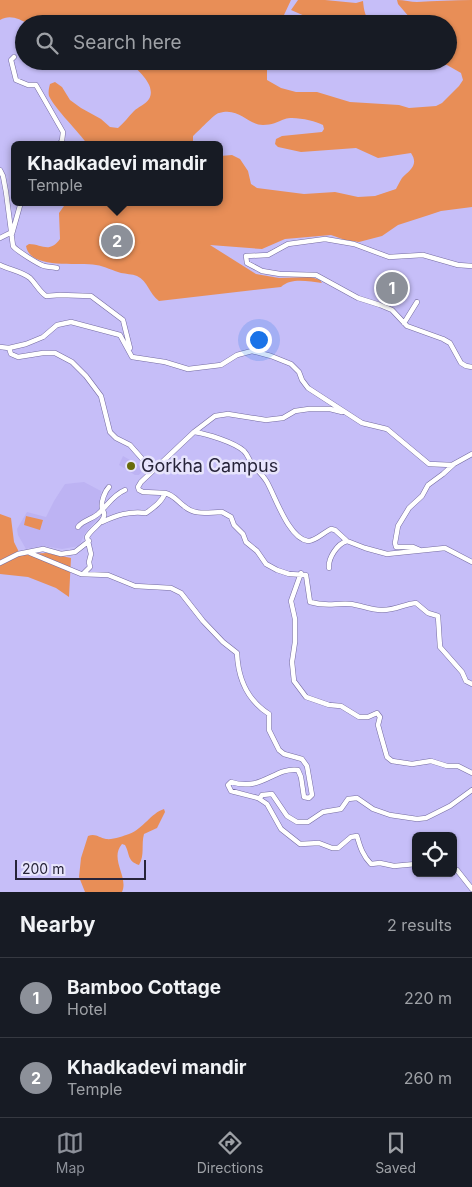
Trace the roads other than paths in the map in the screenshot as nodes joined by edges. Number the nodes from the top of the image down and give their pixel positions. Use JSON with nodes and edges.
{"nodes":[{"id":1,"x":14,"y":57,"type":"dead end"},
{"id":2,"x":62,"y":141,"type":"edge"},
{"id":3,"x":0,"y":170,"type":"edge"},
{"id":4,"x":20,"y":206,"type":"edge"},
{"id":5,"x":12,"y":234,"type":"junction"},
{"id":6,"x":0,"y":238,"type":"edge"},
{"id":7,"x":2,"y":266,"type":"edge"},
{"id":8,"x":472,"y":266,"type":"edge"},
{"id":9,"x":57,"y":268,"type":"dead end"},
{"id":10,"x":417,"y":302,"type":"dead end"},
{"id":11,"x":404,"y":323,"type":"junction"},
{"id":12,"x":0,"y":347,"type":"edge"},
{"id":13,"x":9,"y":348,"type":"junction"},
{"id":14,"x":132,"y":357,"type":"junction"},
{"id":15,"x":472,"y":367,"type":"edge"},
{"id":16,"x":350,"y":415,"type":"junction"},
{"id":17,"x":194,"y":432,"type":"junction"},
{"id":18,"x":472,"y":454,"type":"edge"},
{"id":19,"x":454,"y":464,"type":"junction"},
{"id":20,"x":152,"y":470,"type":"junction"},
{"id":21,"x":109,"y":487,"type":"dead end"},
{"id":22,"x":125,"y":490,"type":"dead end"},
{"id":23,"x":165,"y":492,"type":"junction"},
{"id":24,"x":103,"y":510,"type":"junction"},
{"id":25,"x":102,"y":522,"type":"junction"},
{"id":26,"x":78,"y":527,"type":"dead end"},
{"id":27,"x":88,"y":541,"type":"junction"},
{"id":28,"x":347,"y":541,"type":"junction"},
{"id":29,"x":421,"y":550,"type":"junction"},
{"id":30,"x":30,"y":553,"type":"junction"},
{"id":31,"x":472,"y":562,"type":"edge"},
{"id":32,"x":0,"y":563,"type":"edge"},
{"id":33,"x":329,"y":568,"type":"dead end"},
{"id":34,"x":83,"y":574,"type":"junction"},
{"id":35,"x":301,"y":574,"type":"junction"},
{"id":36,"x":472,"y":684,"type":"edge"},
{"id":37,"x":472,"y":773,"type":"edge"},
{"id":38,"x":472,"y":790,"type":"edge"},
{"id":39,"x":260,"y":798,"type":"junction"},
{"id":40,"x":412,"y":864,"type":"edge"},
{"id":41,"x":457,"y":870,"type":"edge"},
{"id":42,"x":472,"y":889,"type":"edge"}],
"edges":[{"from":1,"to":2,"type":"street"},
{"from":3,"to":5,"type":"street"},
{"from":4,"to":5,"type":"street"},
{"from":5,"to":6,"type":"street"},
{"from":5,"to":9,"type":"street"},
{"from":7,"to":14,"type":"street"},
{"from":8,"to":11,"type":"street"},
{"from":10,"to":11,"type":"street"},
{"from":11,"to":15,"type":"street"},
{"from":12,"to":13,"type":"street"},
{"from":13,"to":14,"type":"street"},
{"from":13,"to":20,"type":"street"},
{"from":14,"to":16,"type":"street"},
{"from":16,"to":17,"type":"street"},
{"from":16,"to":19,"type":"street"},
{"from":17,"to":20,"type":"street"},
{"from":17,"to":28,"type":"street"},
{"from":18,"to":19,"type":"street"},
{"from":19,"to":29,"type":"street"},
{"from":20,"to":23,"type":"street"},
{"from":21,"to":24,"type":"street"},
{"from":22,"to":24,"type":"street"},
{"from":23,"to":25,"type":"street"},
{"from":23,"to":35,"type":"street"},
{"from":24,"to":25,"type":"street"},
{"from":24,"to":26,"type":"street"},
{"from":25,"to":27,"type":"street"},
{"from":27,"to":30,"type":"street"},
{"from":27,"to":34,"type":"street"},
{"from":28,"to":29,"type":"street"},
{"from":28,"to":33,"type":"street"},
{"from":29,"to":31,"type":"street"},
{"from":30,"to":32,"type":"street"},
{"from":30,"to":34,"type":"street"},
{"from":34,"to":39,"type":"street"},
{"from":35,"to":36,"type":"street"},
{"from":35,"to":37,"type":"street"},
{"from":38,"to":39,"type":"street"},
{"from":39,"to":40,"type":"street"},
{"from":41,"to":42,"type":"street"}]}
